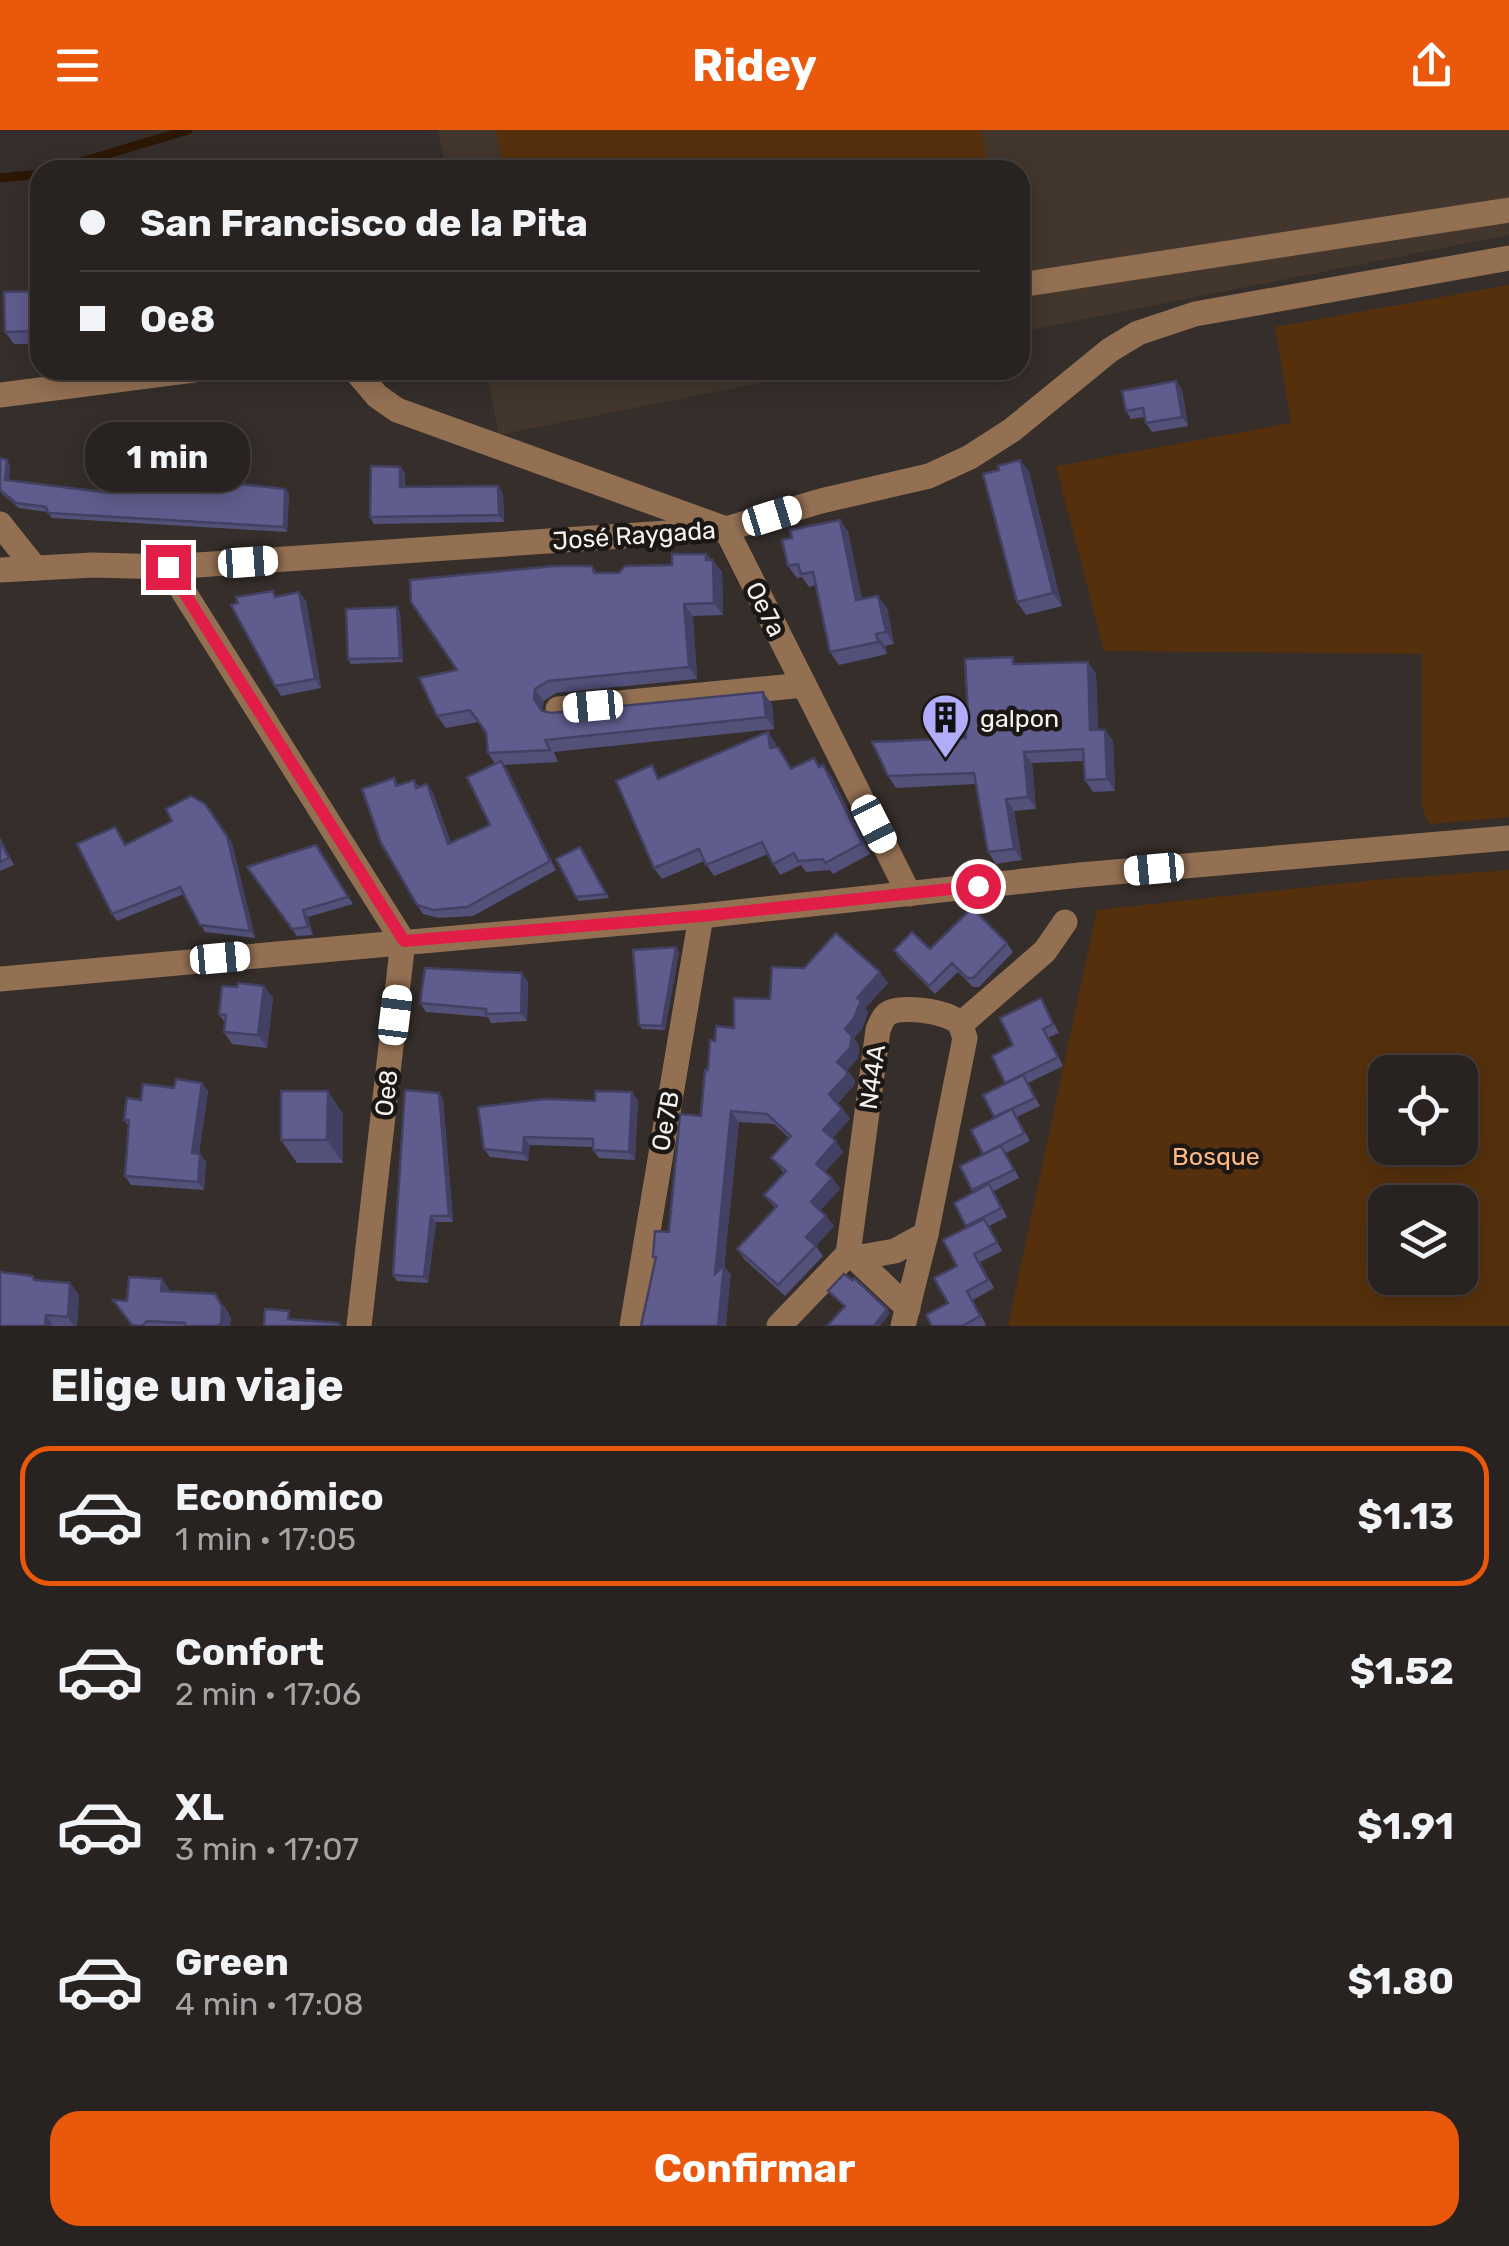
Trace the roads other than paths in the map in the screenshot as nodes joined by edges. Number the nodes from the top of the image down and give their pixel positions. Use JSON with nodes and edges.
{"nodes":[{"id":1,"x":1509,"y":210,"type":"edge"},
{"id":2,"x":1509,"y":258,"type":"edge"},
{"id":3,"x":1030,"y":283,"type":"edge"},
{"id":4,"x":116,"y":380,"type":"edge"},
{"id":5,"x":363,"y":380,"type":"edge"},
{"id":6,"x":0,"y":395,"type":"edge"},
{"id":7,"x":0,"y":524,"type":"edge"},
{"id":8,"x":726,"y":529,"type":"junction"},
{"id":9,"x":168,"y":567,"type":"junction"},
{"id":10,"x":35,"y":568,"type":"junction"},
{"id":11,"x":0,"y":570,"type":"edge"},
{"id":12,"x":804,"y":685,"type":"junction"},
{"id":13,"x":558,"y":709,"type":"edge"},
{"id":14,"x":1509,"y":838,"type":"edge"},
{"id":15,"x":910,"y":894,"type":"junction"},
{"id":16,"x":701,"y":916,"type":"junction"},
{"id":17,"x":1065,"y":922,"type":"dead end"},
{"id":18,"x":404,"y":941,"type":"junction"},
{"id":19,"x":0,"y":979,"type":"edge"},
{"id":20,"x":961,"y":1024,"type":"junction"},
{"id":21,"x":926,"y":1234,"type":"junction"},
{"id":22,"x":851,"y":1256,"type":"junction"},
{"id":23,"x":906,"y":1317,"type":"edge"},
{"id":24,"x":359,"y":1326,"type":"edge"},
{"id":25,"x":632,"y":1326,"type":"edge"},
{"id":26,"x":779,"y":1326,"type":"edge"}],
"edges":[{"from":1,"to":3,"type":"street"},
{"from":2,"to":8,"type":"street","name":"José Raygada"},
{"from":4,"to":6,"type":"street"},
{"from":5,"to":8,"type":"street"},
{"from":7,"to":10,"type":"street"},
{"from":8,"to":9,"type":"street","name":"José Raygada"},
{"from":8,"to":12,"type":"street","name":"Oe7a"},
{"from":9,"to":10,"type":"street","name":"José Raygada"},
{"from":9,"to":18,"type":"street"},
{"from":10,"to":11,"type":"street","name":"José Raygada"},
{"from":12,"to":13,"type":"street"},
{"from":12,"to":15,"type":"street","name":"Oe7a"},
{"from":14,"to":15,"type":"street"},
{"from":15,"to":16,"type":"street"},
{"from":16,"to":18,"type":"street"},
{"from":16,"to":25,"type":"street","name":"Oe7B"},
{"from":17,"to":20,"type":"street"},
{"from":18,"to":19,"type":"street"},
{"from":18,"to":24,"type":"street","name":"Oe8"},
{"from":20,"to":21,"type":"street"},
{"from":20,"to":22,"type":"street","name":"N44A"},
{"from":21,"to":22,"type":"street"},
{"from":21,"to":23,"type":"street"},
{"from":22,"to":23,"type":"street"},
{"from":22,"to":26,"type":"street"}]}
